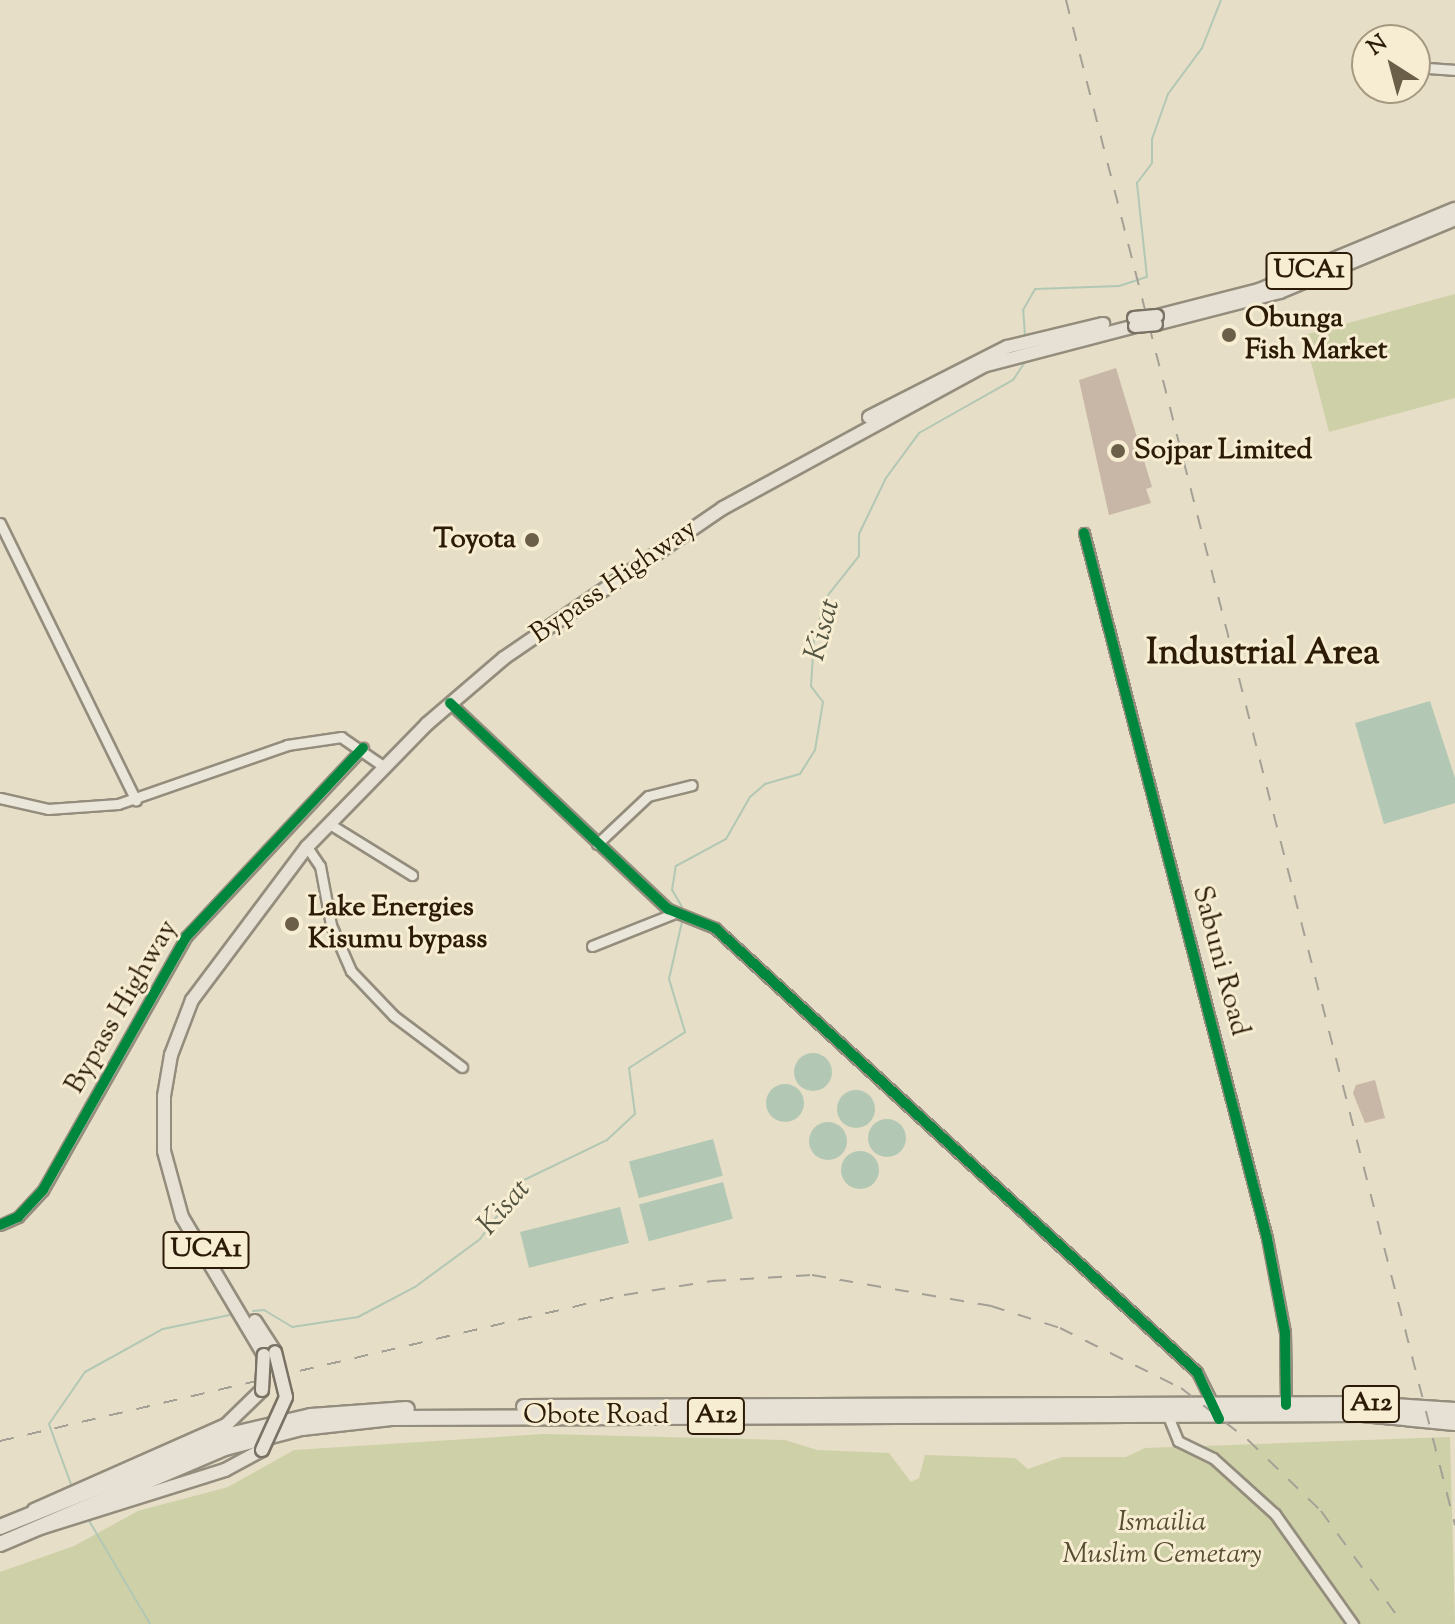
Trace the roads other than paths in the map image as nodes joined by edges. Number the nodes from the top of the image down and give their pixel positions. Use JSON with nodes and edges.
{"nodes":[{"id":1,"x":1431,"y":68,"type":"edge"},
{"id":2,"x":1455,"y":70,"type":"edge"},
{"id":3,"x":1455,"y":209,"type":"edge"},
{"id":4,"x":1455,"y":219,"type":"edge"},
{"id":5,"x":1156,"y":320,"type":"junction"},
{"id":6,"x":0,"y":523,"type":"edge"},
{"id":7,"x":1084,"y":533,"type":"dead end"},
{"id":8,"x":450,"y":703,"type":"junction"},
{"id":9,"x":363,"y":748,"type":"junction"},
{"id":10,"x":383,"y":766,"type":"junction"},
{"id":11,"x":692,"y":785,"type":"dead end"},
{"id":12,"x":0,"y":798,"type":"edge"},
{"id":13,"x":136,"y":800,"type":"junction"},
{"id":14,"x":328,"y":823,"type":"junction"},
{"id":15,"x":597,"y":844,"type":"junction"},
{"id":16,"x":307,"y":847,"type":"junction"},
{"id":17,"x":412,"y":875,"type":"dead end"},
{"id":18,"x":675,"y":913,"type":"junction"},
{"id":19,"x":592,"y":946,"type":"dead end"},
{"id":20,"x":462,"y":1067,"type":"dead end"},
{"id":21,"x":166,"y":1135,"type":"junction"},
{"id":22,"x":0,"y":1225,"type":"edge"},
{"id":23,"x":1286,"y":1405,"type":"junction"},
{"id":24,"x":1362,"y":1409,"type":"junction"},
{"id":25,"x":1455,"y":1410,"type":"edge"},
{"id":26,"x":1216,"y":1412,"type":"junction"},
{"id":27,"x":1168,"y":1416,"type":"junction"},
{"id":28,"x":1455,"y":1423,"type":"edge"},
{"id":29,"x":27,"y":1524,"type":"junction"},
{"id":30,"x":0,"y":1527,"type":"edge"},
{"id":31,"x":0,"y":1544,"type":"edge"},
{"id":32,"x":1353,"y":1624,"type":"edge"}],
"edges":[{"from":1,"to":2,"type":"street"},
{"from":3,"to":5,"type":"main road","name":"Bypass Highway","number":"UCA1"},
{"from":4,"to":5,"type":"main road","name":"Bypass Highway","number":"UCA1"},
{"from":5,"to":8,"type":"main road","name":"Bypass Highway","number":"UCA1","bridge":true},
{"from":6,"to":13,"type":"street"},
{"from":7,"to":23,"type":"street","name":"Sabuni Road"},
{"from":8,"to":10,"type":"main road","name":"Bypass Highway","number":"UCA1"},
{"from":8,"to":15,"type":"street"},
{"from":9,"to":10,"type":"street"},
{"from":9,"to":13,"type":"street"},
{"from":9,"to":22,"type":"street","name":"Bypass Highway"},
{"from":10,"to":14,"type":"main road","name":"Bypass Highway","number":"UCA1"},
{"from":11,"to":15,"type":"street"},
{"from":12,"to":13,"type":"street"},
{"from":14,"to":16,"type":"main road","name":"Bypass Highway","number":"UCA1"},
{"from":14,"to":17,"type":"street"},
{"from":15,"to":18,"type":"street"},
{"from":16,"to":20,"type":"street"},
{"from":16,"to":21,"type":"main road","name":"Bypass Highway","number":"UCA1"},
{"from":18,"to":19,"type":"street"},
{"from":18,"to":26,"type":"street"},
{"from":21,"to":29,"type":"main road","number":"UCA1","bridge":true},
{"from":21,"to":29,"type":"main road","number":"UCA1","bridge":true},
{"from":23,"to":24,"type":"highway","number":"A12"},
{"from":23,"to":26,"type":"highway","name":"Obote Road","number":"A12"},
{"from":24,"to":25,"type":"highway","number":"A12"},
{"from":24,"to":26,"type":"highway","name":"Obote Road","number":"A12"},
{"from":24,"to":28,"type":"highway","name":"Obote Road","number":"A12"},
{"from":26,"to":27,"type":"highway","name":"Obote Road","number":"A12"},
{"from":26,"to":29,"type":"highway","name":"Obote Road","number":"A12"},
{"from":27,"to":29,"type":"highway","name":"Obote Road","number":"A12"},
{"from":27,"to":32,"type":"street"},
{"from":29,"to":30,"type":"highway","name":"Obote Road","number":"A12"},
{"from":29,"to":31,"type":"highway","name":"Obote Road","number":"A12"}]}
